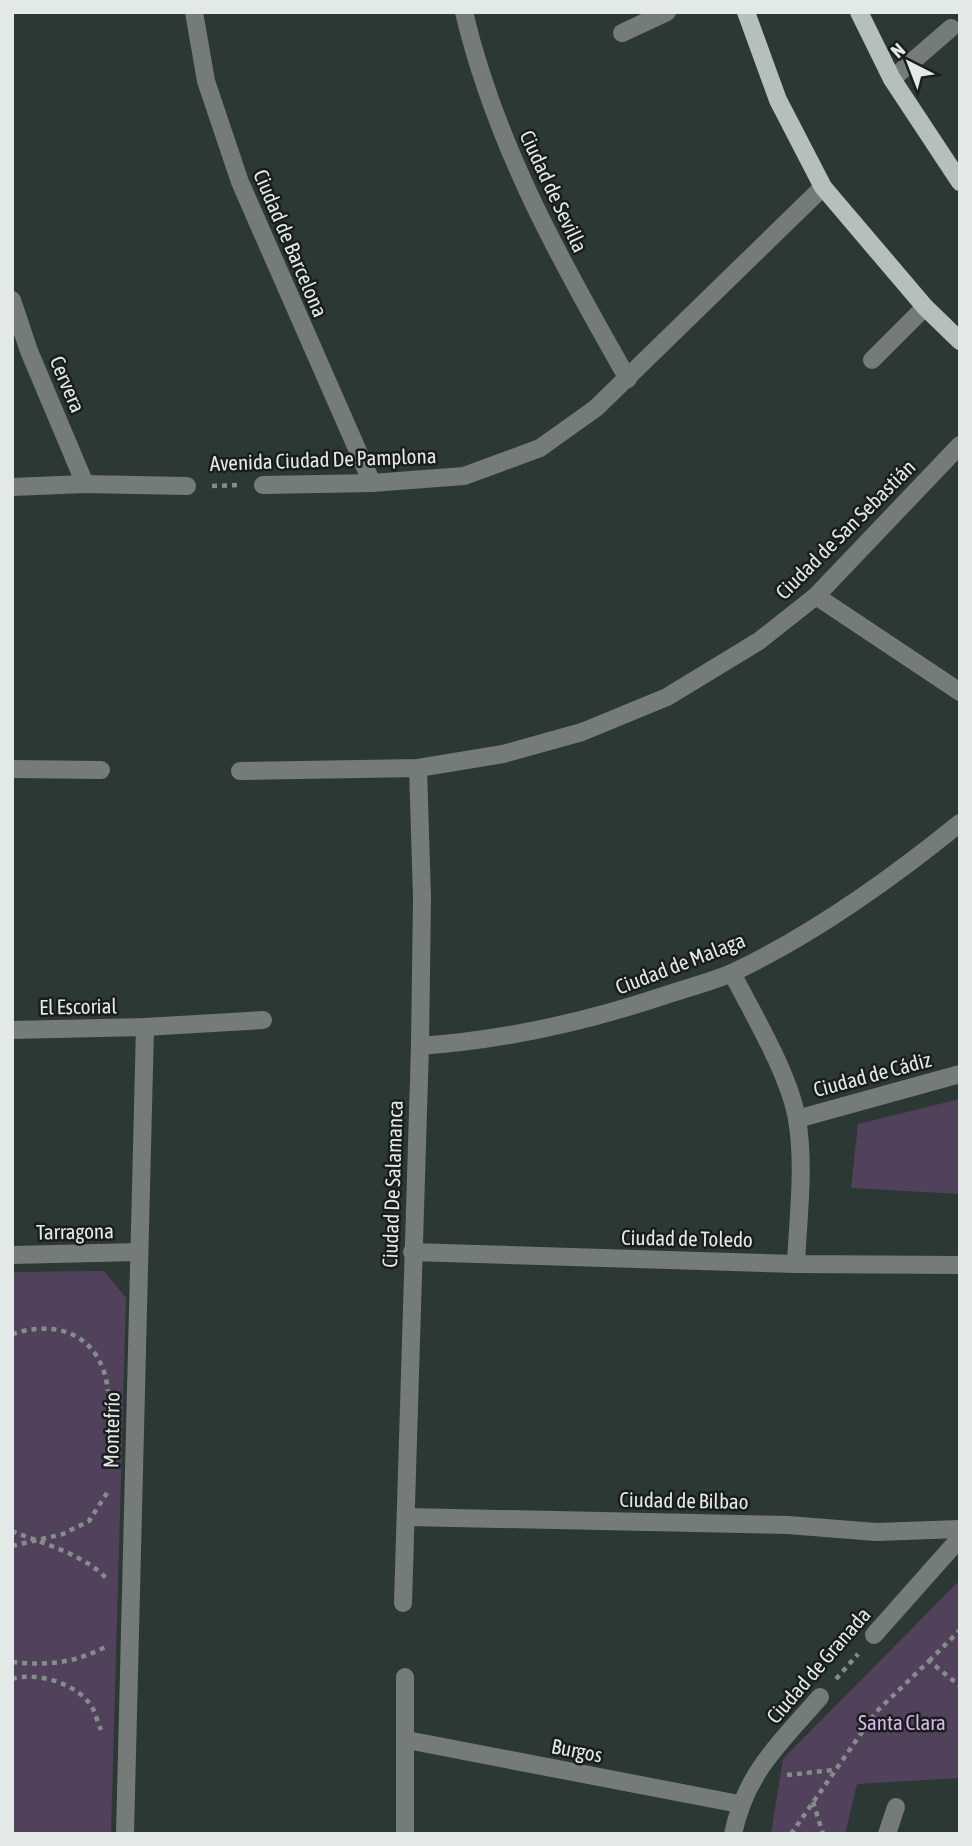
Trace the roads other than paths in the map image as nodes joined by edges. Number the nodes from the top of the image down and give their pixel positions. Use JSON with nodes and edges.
{"nodes":[{"id":1,"x":194,"y":12,"type":"edge"},
{"id":2,"x":464,"y":12,"type":"edge"},
{"id":3,"x":667,"y":12,"type":"edge"},
{"id":4,"x":746,"y":12,"type":"edge"},
{"id":5,"x":859,"y":12,"type":"edge"},
{"id":6,"x":952,"y":24,"type":"edge"},
{"id":7,"x":622,"y":33,"type":"dead end"},
{"id":8,"x":892,"y":79,"type":"junction"},
{"id":9,"x":960,"y":182,"type":"edge"},
{"id":10,"x":822,"y":187,"type":"junction"},
{"id":11,"x":12,"y":300,"type":"edge"},
{"id":12,"x":925,"y":307,"type":"junction"},
{"id":13,"x":960,"y":341,"type":"edge"},
{"id":14,"x":872,"y":360,"type":"dead end"},
{"id":15,"x":628,"y":379,"type":"junction"},
{"id":16,"x":960,"y":445,"type":"edge"},
{"id":17,"x":372,"y":483,"type":"junction"},
{"id":18,"x":85,"y":484,"type":"junction"},
{"id":19,"x":263,"y":485,"type":"road end"},
{"id":20,"x":187,"y":486,"type":"road end"},
{"id":21,"x":12,"y":487,"type":"edge"},
{"id":22,"x":816,"y":596,"type":"junction"},
{"id":23,"x":960,"y":692,"type":"edge"},
{"id":24,"x":418,"y":768,"type":"junction"},
{"id":25,"x":12,"y":769,"type":"edge"},
{"id":26,"x":101,"y":770,"type":"dead end"},
{"id":27,"x":240,"y":771,"type":"dead end"},
{"id":28,"x":960,"y":823,"type":"edge"},
{"id":29,"x":732,"y":973,"type":"junction"},
{"id":30,"x":262,"y":1020,"type":"dead end"},
{"id":31,"x":145,"y":1027,"type":"junction"},
{"id":32,"x":12,"y":1030,"type":"edge"},
{"id":33,"x":420,"y":1046,"type":"junction"},
{"id":34,"x":960,"y":1074,"type":"edge"},
{"id":35,"x":797,"y":1119,"type":"junction"},
{"id":36,"x":138,"y":1252,"type":"junction"},
{"id":37,"x":412,"y":1252,"type":"junction"},
{"id":38,"x":12,"y":1255,"type":"edge"},
{"id":39,"x":796,"y":1264,"type":"junction"},
{"id":40,"x":960,"y":1265,"type":"edge"},
{"id":41,"x":407,"y":1517,"type":"junction"},
{"id":42,"x":960,"y":1530,"type":"edge"},
{"id":43,"x":960,"y":1538,"type":"edge"},
{"id":44,"x":403,"y":1603,"type":"dead end"},
{"id":45,"x":874,"y":1635,"type":"road end"},
{"id":46,"x":405,"y":1677,"type":"dead end"},
{"id":47,"x":820,"y":1698,"type":"road end"},
{"id":48,"x":407,"y":1740,"type":"junction"},
{"id":49,"x":739,"y":1804,"type":"junction"},
{"id":50,"x":896,"y":1807,"type":"dead end"},
{"id":51,"x":125,"y":1834,"type":"edge"},
{"id":52,"x":405,"y":1834,"type":"edge"},
{"id":53,"x":733,"y":1834,"type":"edge"},
{"id":54,"x":887,"y":1834,"type":"edge"}],
"edges":[{"from":1,"to":17,"type":"street","name":"Ciudad de Barcelona"},
{"from":2,"to":15,"type":"street","name":"Ciudad de Sevilla"},
{"from":3,"to":7,"type":"street"},
{"from":4,"to":10,"type":"main road"},
{"from":5,"to":8,"type":"main road"},
{"from":6,"to":8,"type":"street"},
{"from":8,"to":9,"type":"main road"},
{"from":10,"to":12,"type":"main road"},
{"from":10,"to":15,"type":"street","name":"Avenida Ciudad De Pamplona"},
{"from":11,"to":18,"type":"street","name":"Cervera"},
{"from":12,"to":13,"type":"main road"},
{"from":12,"to":14,"type":"street"},
{"from":15,"to":17,"type":"street","name":"Avenida Ciudad De Pamplona"},
{"from":16,"to":22,"type":"street","name":"Ciudad de San Sebastián"},
{"from":17,"to":19,"type":"street","name":"Avenida Ciudad De Pamplona"},
{"from":18,"to":20,"type":"street","name":"Avenida Ciudad De Pamplona"},
{"from":18,"to":21,"type":"street","name":"Avenida Ciudad De Pamplona"},
{"from":22,"to":23,"type":"street"},
{"from":22,"to":24,"type":"street","name":"Ciudad de San Sebastián"},
{"from":24,"to":27,"type":"street","name":"Ciudad de San Sebastián"},
{"from":24,"to":33,"type":"street","name":"Ciudad De Salamanca"},
{"from":25,"to":26,"type":"street"},
{"from":28,"to":29,"type":"street","name":"Ciudad de Malaga"},
{"from":29,"to":33,"type":"street","name":"Ciudad de Malaga"},
{"from":29,"to":35,"type":"street","name":"Ciudad de Cádiz"},
{"from":30,"to":31,"type":"street","name":"El Escorial"},
{"from":31,"to":32,"type":"street","name":"El Escorial"},
{"from":31,"to":36,"type":"street","name":"Montefrío"},
{"from":33,"to":37,"type":"street","name":"Ciudad De Salamanca"},
{"from":34,"to":35,"type":"street","name":"Ciudad de Cádiz"},
{"from":35,"to":39,"type":"street","name":"Ciudad de Cádiz"},
{"from":36,"to":38,"type":"street","name":"Tarragona"},
{"from":36,"to":51,"type":"street","name":"Montefrío"},
{"from":37,"to":39,"type":"street","name":"Ciudad de Toledo"},
{"from":37,"to":41,"type":"street","name":"Ciudad De Salamanca"},
{"from":39,"to":40,"type":"street","name":"Ciudad de Toledo"},
{"from":41,"to":42,"type":"street","name":"Ciudad de Bilbao"},
{"from":41,"to":44,"type":"street","name":"Ciudad De Salamanca"},
{"from":43,"to":45,"type":"street","name":"Ciudad de Granada"},
{"from":46,"to":48,"type":"street"},
{"from":47,"to":49,"type":"street","name":"Ciudad de Granada"},
{"from":48,"to":49,"type":"street","name":"Burgos"},
{"from":48,"to":52,"type":"street"},
{"from":49,"to":53,"type":"street","name":"Ciudad de Granada"},
{"from":50,"to":54,"type":"street"}]}
